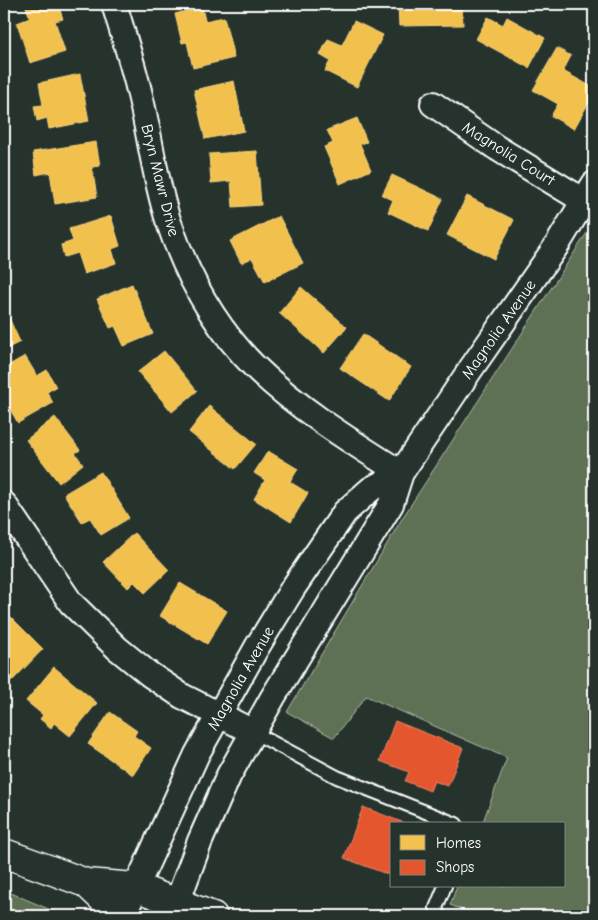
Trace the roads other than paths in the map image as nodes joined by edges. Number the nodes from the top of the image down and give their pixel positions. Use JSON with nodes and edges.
{"nodes":[{"id":1,"x":114,"y":4,"type":"edge"},
{"id":2,"x":433,"y":104,"type":"dead end"},
{"id":3,"x":589,"y":192,"type":"edge"},
{"id":4,"x":401,"y":473,"type":"junction"},
{"id":5,"x":4,"y":504,"type":"edge"},
{"id":6,"x":219,"y":715,"type":"junction"},
{"id":7,"x":253,"y":732,"type":"junction"},
{"id":8,"x":451,"y":822,"type":"edge"},
{"id":9,"x":4,"y":853,"type":"edge"},
{"id":10,"x":86,"y":883,"type":"junction"},
{"id":11,"x":135,"y":887,"type":"junction"},
{"id":12,"x":444,"y":888,"type":"edge"},
{"id":13,"x":175,"y":910,"type":"edge"},
{"id":14,"x":122,"y":916,"type":"edge"},
{"id":15,"x":213,"y":916,"type":"edge"},
{"id":16,"x":438,"y":916,"type":"edge"}],
"edges":[{"from":1,"to":4,"type":"street","name":"Bryn Mawr Drive"},
{"from":2,"to":3,"type":"street","name":"Magnolia Court"},
{"from":3,"to":4,"type":"street","name":"Magnolia Avenue"},
{"from":4,"to":6,"type":"street","name":"Magnolia Avenue"},
{"from":4,"to":7,"type":"street","name":"Magnolia Avenue"},
{"from":5,"to":6,"type":"street"},
{"from":6,"to":7,"type":"street"},
{"from":6,"to":11,"type":"street","name":"Magnolia Avenue"},
{"from":7,"to":8,"type":"lane"},
{"from":7,"to":13,"type":"street","name":"Magnolia Avenue"},
{"from":9,"to":10,"type":"main road"},
{"from":10,"to":11,"type":"main road"},
{"from":10,"to":14,"type":"main road"},
{"from":11,"to":13,"type":"main road"},
{"from":11,"to":14,"type":"street","name":"Magnolia Avenue"},
{"from":12,"to":16,"type":"lane"},
{"from":13,"to":15,"type":"main road"}]}
